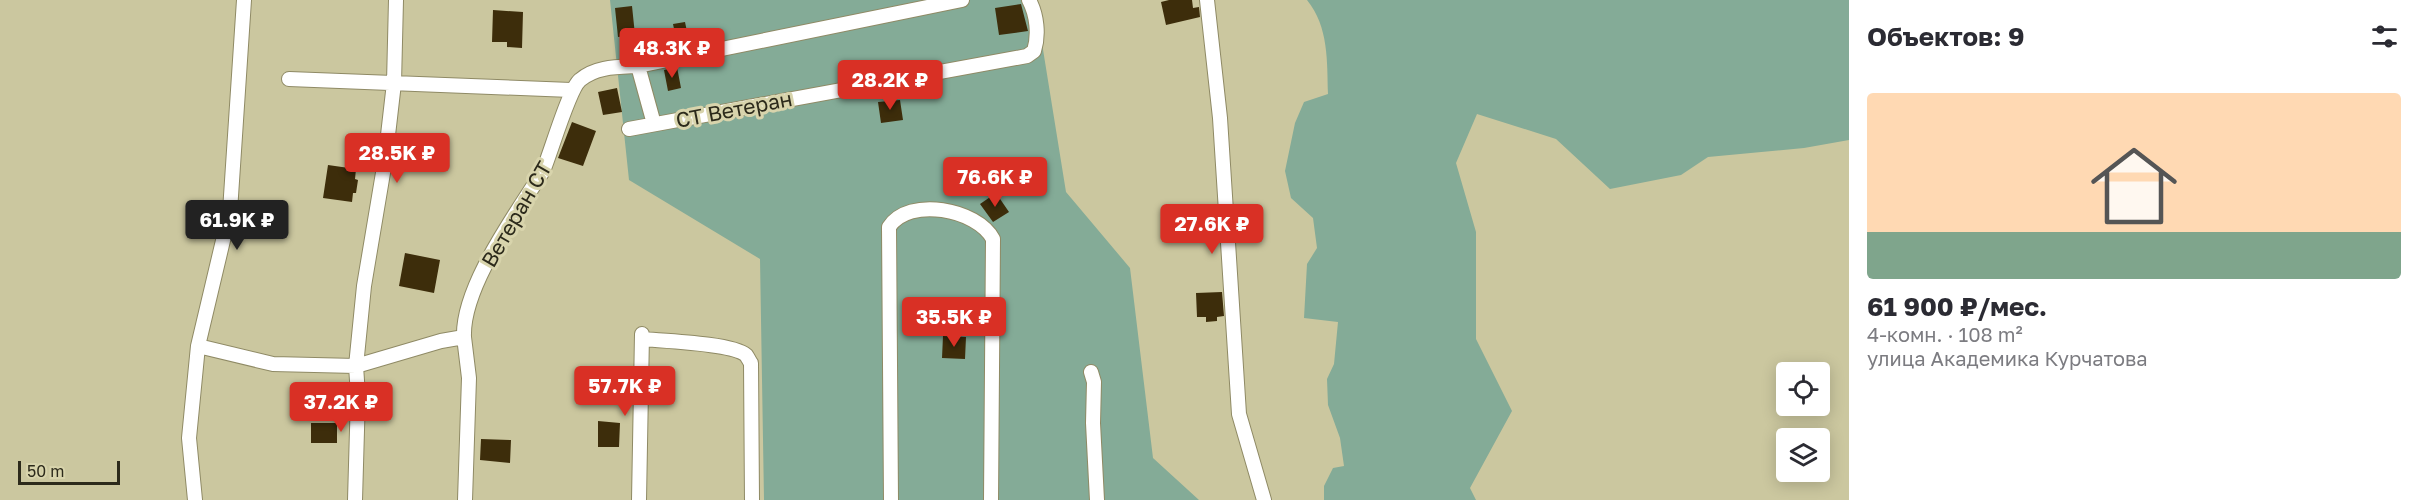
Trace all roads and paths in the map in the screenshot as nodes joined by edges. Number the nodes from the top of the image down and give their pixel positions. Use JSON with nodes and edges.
{"nodes":[{"id":1,"x":244,"y":0,"type":"edge"},
{"id":2,"x":396,"y":0,"type":"edge"},
{"id":3,"x":963,"y":0,"type":"edge"},
{"id":4,"x":1029,"y":0,"type":"edge"},
{"id":5,"x":1207,"y":0,"type":"edge"},
{"id":6,"x":638,"y":66,"type":"junction"},
{"id":7,"x":288,"y":79,"type":"dead end"},
{"id":8,"x":394,"y":83,"type":"junction"},
{"id":9,"x":571,"y":90,"type":"junction"},
{"id":10,"x":654,"y":124,"type":"junction"},
{"id":11,"x":629,"y":129,"type":"dead end"},
{"id":12,"x":464,"y":337,"type":"junction"},
{"id":13,"x":198,"y":346,"type":"junction"},
{"id":14,"x":356,"y":366,"type":"junction"},
{"id":15,"x":1091,"y":372,"type":"dead end"},
{"id":16,"x":195,"y":500,"type":"edge"},
{"id":17,"x":355,"y":500,"type":"edge"},
{"id":18,"x":465,"y":500,"type":"edge"},
{"id":19,"x":639,"y":500,"type":"edge"},
{"id":20,"x":752,"y":500,"type":"edge"},
{"id":21,"x":891,"y":500,"type":"edge"},
{"id":22,"x":991,"y":500,"type":"edge"},
{"id":23,"x":1096,"y":500,"type":"edge"},
{"id":24,"x":1264,"y":500,"type":"edge"}],
"edges":[{"from":1,"to":13,"type":"street"},
{"from":2,"to":8,"type":"street"},
{"from":3,"to":6,"type":"street"},
{"from":4,"to":10,"type":"street","name":"СТ Ветеран"},
{"from":5,"to":24,"type":"street"},
{"from":6,"to":9,"type":"street"},
{"from":6,"to":10,"type":"street"},
{"from":7,"to":8,"type":"street"},
{"from":8,"to":9,"type":"street"},
{"from":8,"to":14,"type":"street"},
{"from":9,"to":12,"type":"street","name":"Ветеран СТ"},
{"from":10,"to":11,"type":"street","name":"СТ Ветеран"},
{"from":12,"to":14,"type":"street"},
{"from":12,"to":18,"type":"street","name":"Ветеран СТ"},
{"from":13,"to":14,"type":"street"},
{"from":13,"to":16,"type":"street"},
{"from":14,"to":17,"type":"street"},
{"from":15,"to":23,"type":"street"},
{"from":19,"to":20,"type":"street"},
{"from":21,"to":22,"type":"street"}]}
